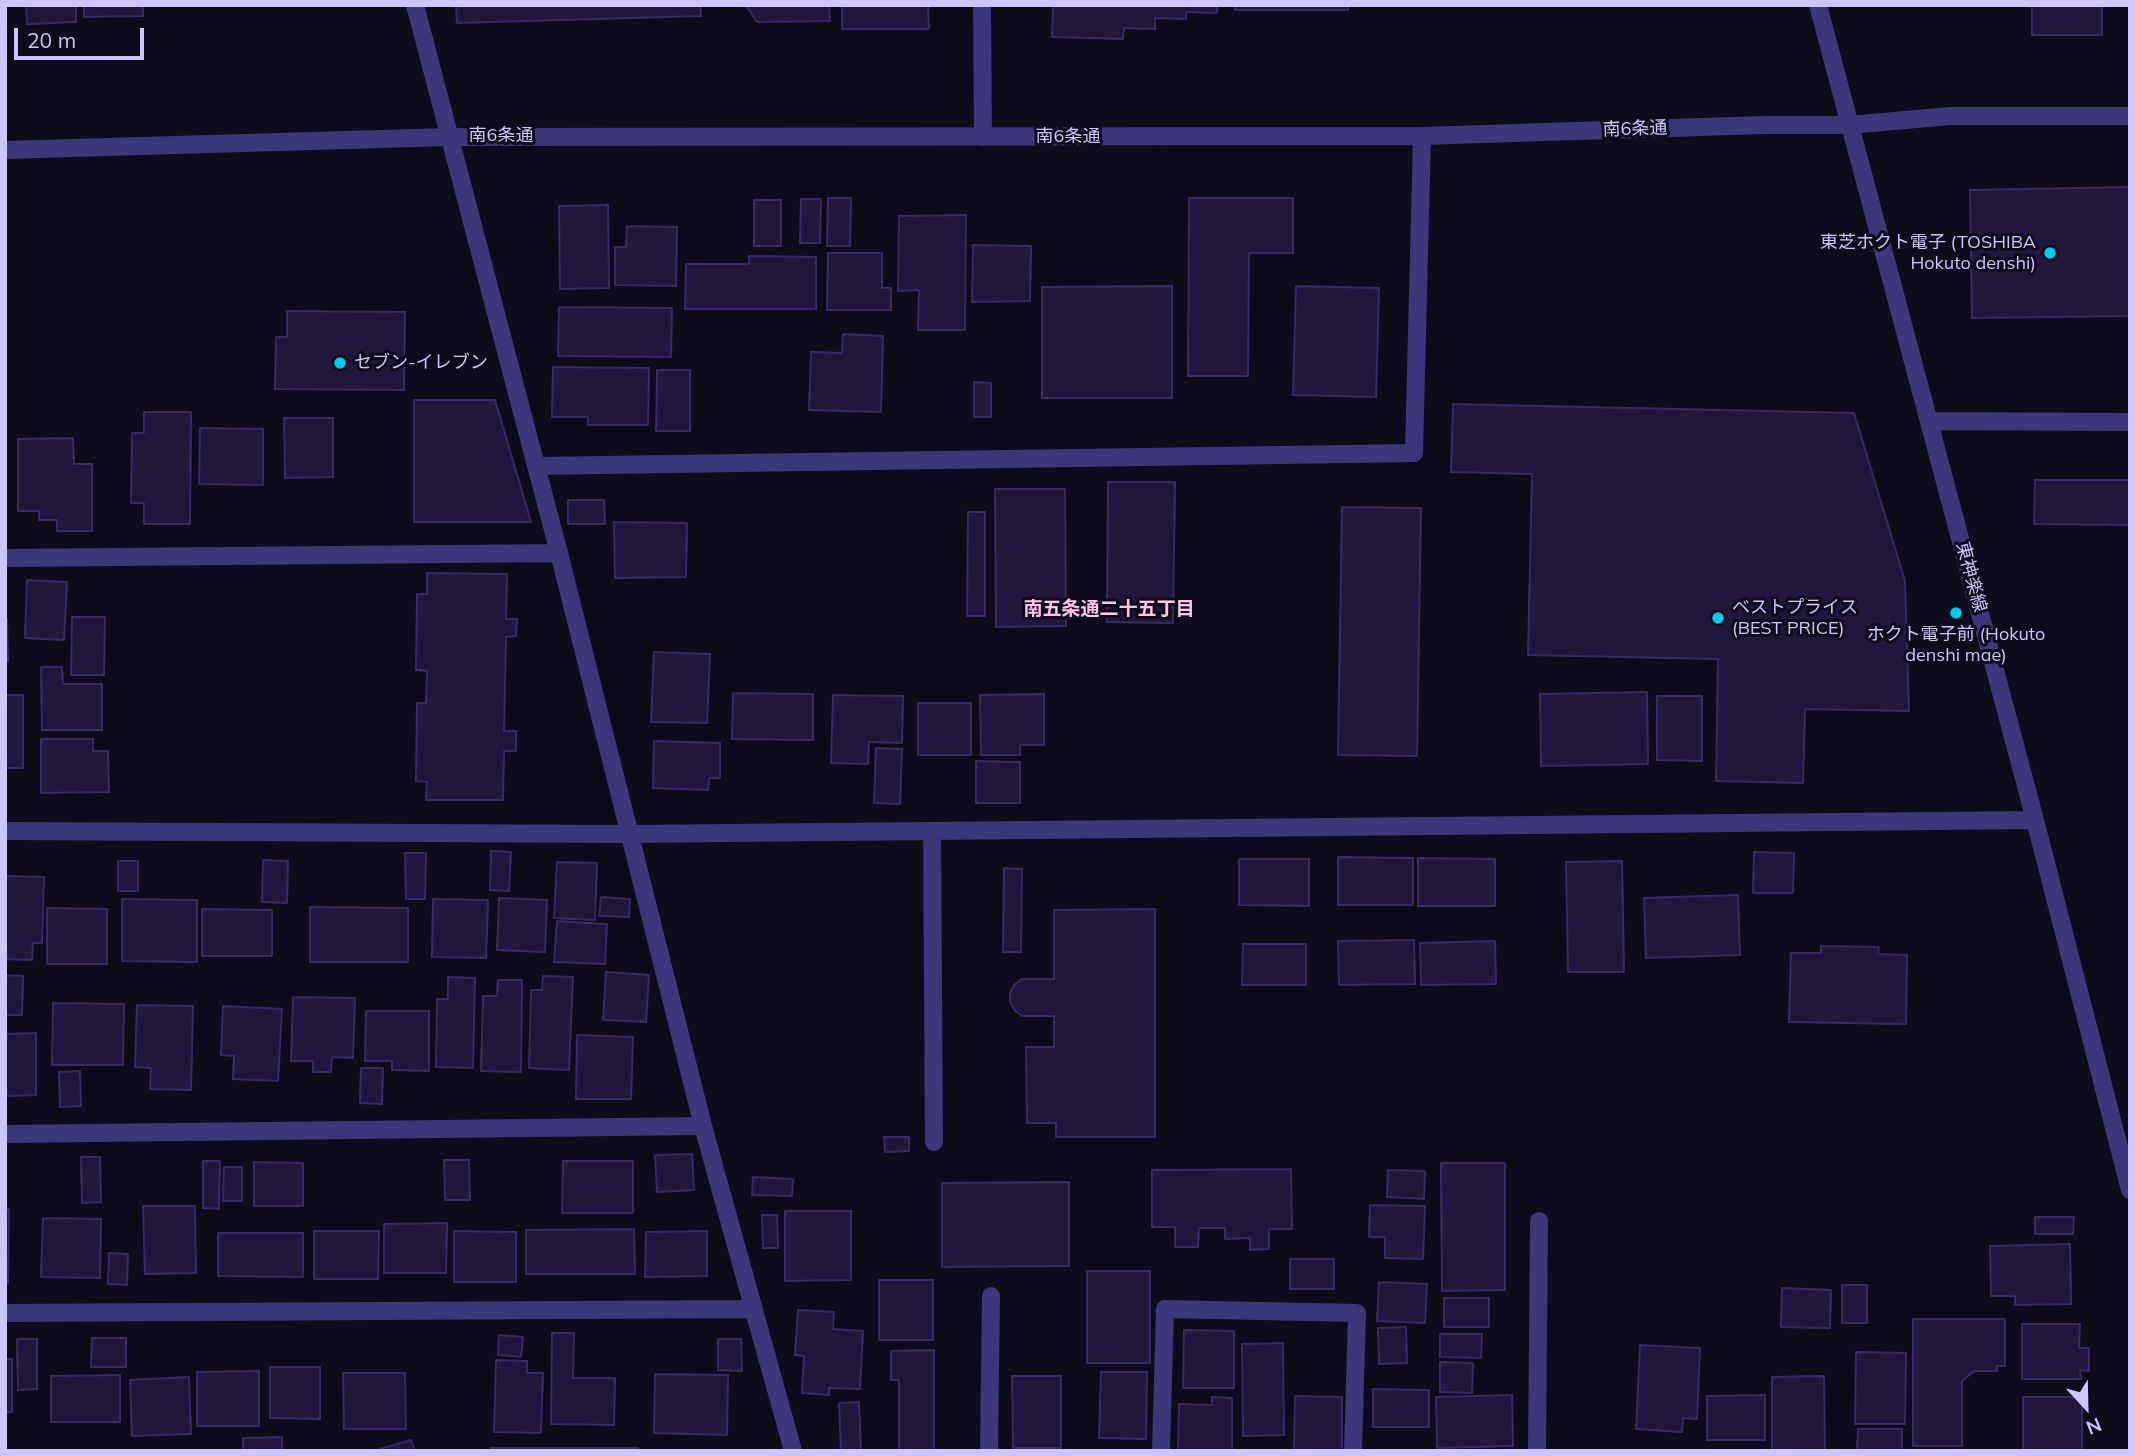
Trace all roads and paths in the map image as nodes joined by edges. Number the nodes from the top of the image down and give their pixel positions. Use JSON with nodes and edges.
{"nodes":[{"id":1,"x":415,"y":5,"type":"edge"},
{"id":2,"x":982,"y":5,"type":"edge"},
{"id":3,"x":1818,"y":5,"type":"edge"},
{"id":4,"x":2130,"y":116,"type":"edge"},
{"id":5,"x":1849,"y":125,"type":"junction"},
{"id":6,"x":1422,"y":136,"type":"junction"},
{"id":7,"x":449,"y":137,"type":"junction"},
{"id":8,"x":984,"y":137,"type":"junction"},
{"id":9,"x":5,"y":150,"type":"edge"},
{"id":10,"x":1930,"y":421,"type":"junction"},
{"id":11,"x":2130,"y":422,"type":"edge"},
{"id":12,"x":536,"y":466,"type":"junction"},
{"id":13,"x":559,"y":552,"type":"junction"},
{"id":14,"x":5,"y":558,"type":"edge"},
{"id":15,"x":2035,"y":820,"type":"junction"},
{"id":16,"x":5,"y":831,"type":"edge"},
{"id":17,"x":932,"y":831,"type":"junction"},
{"id":18,"x":629,"y":834,"type":"junction"},
{"id":19,"x":703,"y":1126,"type":"junction"},
{"id":20,"x":5,"y":1134,"type":"edge"},
{"id":21,"x":934,"y":1142,"type":"dead end"},
{"id":22,"x":2130,"y":1190,"type":"edge"},
{"id":23,"x":1539,"y":1221,"type":"dead end"},
{"id":24,"x":991,"y":1296,"type":"dead end"},
{"id":25,"x":752,"y":1309,"type":"junction"},
{"id":26,"x":5,"y":1313,"type":"edge"},
{"id":27,"x":793,"y":1451,"type":"edge"},
{"id":28,"x":989,"y":1451,"type":"edge"},
{"id":29,"x":1161,"y":1451,"type":"edge"},
{"id":30,"x":1353,"y":1451,"type":"edge"},
{"id":31,"x":1536,"y":1451,"type":"edge"}],
"edges":[{"from":1,"to":7,"type":"street"},
{"from":2,"to":8,"type":"street"},
{"from":3,"to":5,"type":"street","name":"東神楽線"},
{"from":4,"to":5,"type":"street","name":"南6条通"},
{"from":5,"to":6,"type":"street","name":"南6条通"},
{"from":5,"to":10,"type":"street","name":"東神楽線"},
{"from":6,"to":8,"type":"street","name":"南6条通"},
{"from":6,"to":12,"type":"street"},
{"from":7,"to":8,"type":"street","name":"南6条通"},
{"from":7,"to":9,"type":"street","name":"南6条通"},
{"from":7,"to":12,"type":"street"},
{"from":10,"to":11,"type":"street"},
{"from":10,"to":15,"type":"street","name":"東神楽線"},
{"from":12,"to":13,"type":"street"},
{"from":13,"to":14,"type":"street"},
{"from":13,"to":18,"type":"street"},
{"from":15,"to":17,"type":"street"},
{"from":15,"to":22,"type":"street","name":"東神楽線"},
{"from":16,"to":18,"type":"street"},
{"from":17,"to":18,"type":"street"},
{"from":17,"to":21,"type":"street"},
{"from":18,"to":19,"type":"street"},
{"from":19,"to":20,"type":"street"},
{"from":19,"to":25,"type":"street"},
{"from":23,"to":31,"type":"street"},
{"from":24,"to":28,"type":"street"},
{"from":25,"to":26,"type":"street"},
{"from":25,"to":27,"type":"street"},
{"from":29,"to":30,"type":"street"}]}
